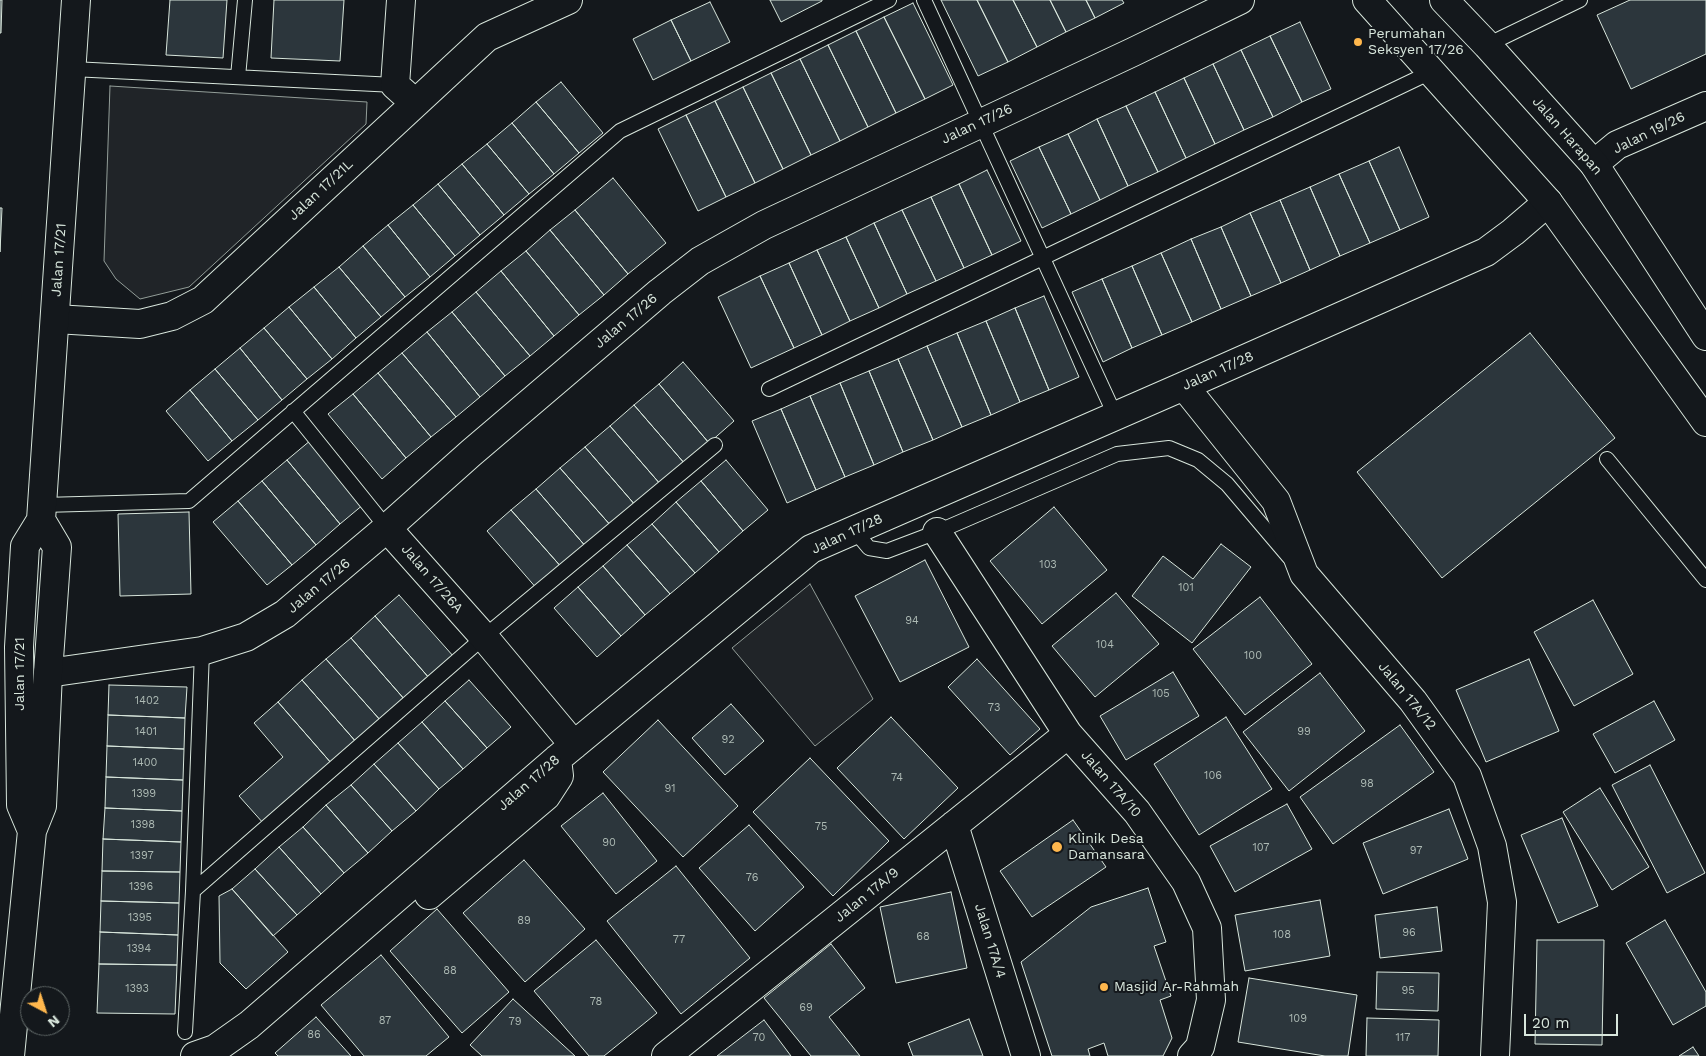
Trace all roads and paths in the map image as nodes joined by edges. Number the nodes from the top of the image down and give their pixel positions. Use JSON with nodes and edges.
{"nodes":[{"id":1,"x":76,"y":0,"type":"edge"},
{"id":2,"x":244,"y":0,"type":"edge"},
{"id":3,"x":401,"y":0,"type":"edge"},
{"id":4,"x":568,"y":0,"type":"edge"},
{"id":5,"x":889,"y":0,"type":"edge"},
{"id":6,"x":924,"y":0,"type":"edge"},
{"id":7,"x":1240,"y":0,"type":"edge"},
{"id":8,"x":1367,"y":0,"type":"edge"},
{"id":9,"x":1444,"y":0,"type":"edge"},
{"id":10,"x":1580,"y":0,"type":"edge"},
{"id":11,"x":1487,"y":45,"type":"junction"},
{"id":12,"x":72,"y":69,"type":"junction"},
{"id":13,"x":1431,"y":72,"type":"junction"},
{"id":14,"x":238,"y":77,"type":"junction"},
{"id":15,"x":395,"y":85,"type":"junction"},
{"id":16,"x":415,"y":103,"type":"junction"},
{"id":17,"x":1706,"y":106,"type":"edge"},
{"id":18,"x":980,"y":123,"type":"junction"},
{"id":19,"x":1594,"y":164,"type":"junction"},
{"id":20,"x":1548,"y":202,"type":"junction"},
{"id":21,"x":1043,"y":258,"type":"junction"},
{"id":22,"x":55,"y":319,"type":"junction"},
{"id":23,"x":1706,"y":336,"type":"edge"},
{"id":24,"x":1184,"y":386,"type":"junction"},
{"id":25,"x":770,"y":389,"type":"dead end"},
{"id":26,"x":293,"y":411,"type":"junction"},
{"id":27,"x":1115,"y":415,"type":"junction"},
{"id":28,"x":1706,"y":422,"type":"edge"},
{"id":29,"x":715,"y":445,"type":"dead end"},
{"id":30,"x":1607,"y":459,"type":"dead end"},
{"id":31,"x":42,"y":512,"type":"junction"},
{"id":32,"x":387,"y":528,"type":"junction"},
{"id":33,"x":854,"y":530,"type":"junction"},
{"id":34,"x":938,"y":532,"type":"junction"},
{"id":35,"x":1304,"y":574,"type":"junction"},
{"id":36,"x":1706,"y":580,"type":"edge"},
{"id":37,"x":484,"y":637,"type":"junction"},
{"id":38,"x":10,"y":648,"type":"edge"},
{"id":39,"x":202,"y":651,"type":"junction"},
{"id":40,"x":49,"y":660,"type":"junction"},
{"id":41,"x":10,"y":675,"type":"edge"},
{"id":42,"x":0,"y":716,"type":"edge"},
{"id":43,"x":1068,"y":734,"type":"junction"},
{"id":44,"x":20,"y":744,"type":"junction"},
{"id":45,"x":566,"y":752,"type":"junction"},
{"id":46,"x":954,"y":825,"type":"junction"},
{"id":47,"x":32,"y":831,"type":"junction"},
{"id":48,"x":193,"y":891,"type":"junction"},
{"id":49,"x":7,"y":1042,"type":"edge"},
{"id":50,"x":190,"y":1044,"type":"edge"},
{"id":51,"x":238,"y":1056,"type":"edge"},
{"id":52,"x":666,"y":1056,"type":"edge"},
{"id":53,"x":1026,"y":1056,"type":"edge"},
{"id":54,"x":1192,"y":1056,"type":"edge"},
{"id":55,"x":1495,"y":1056,"type":"edge"}],
"edges":[{"from":1,"to":12,"type":"street","name":"Jalan 17/21"},
{"from":2,"to":14,"type":"lane"},
{"from":3,"to":15,"type":"street"},
{"from":4,"to":16,"type":"street","name":"Jalan 17/21L"},
{"from":5,"to":26,"type":"lane"},
{"from":6,"to":18,"type":"lane"},
{"from":7,"to":18,"type":"street","name":"Jalan 17/26"},
{"from":8,"to":13,"type":"street"},
{"from":9,"to":11,"type":"street","name":"Jalan Harapan"},
{"from":10,"to":11,"type":"lane"},
{"from":11,"to":19,"type":"street","name":"Jalan Harapan"},
{"from":12,"to":14,"type":"lane"},
{"from":12,"to":22,"type":"street","name":"Jalan 17/21"},
{"from":13,"to":20,"type":"street"},
{"from":13,"to":21,"type":"lane"},
{"from":14,"to":15,"type":"lane"},
{"from":15,"to":16,"type":"street"},
{"from":16,"to":22,"type":"street","name":"Jalan 17/21L"},
{"from":17,"to":19,"type":"street","name":"Jalan 19/26"},
{"from":18,"to":21,"type":"lane"},
{"from":18,"to":32,"type":"street","name":"Jalan 17/26"},
{"from":19,"to":23,"type":"street","name":"Jalan Harapan"},
{"from":20,"to":24,"type":"street","name":"Jalan 17/28"},
{"from":20,"to":28,"type":"street"},
{"from":21,"to":25,"type":"lane"},
{"from":21,"to":27,"type":"lane"},
{"from":22,"to":31,"type":"street","name":"Jalan 17/21"},
{"from":24,"to":27,"type":"street","name":"Jalan 17/28"},
{"from":24,"to":35,"type":"street","name":"Jalan 17A/12"},
{"from":26,"to":31,"type":"lane"},
{"from":26,"to":32,"type":"lane","name":"Jalan 17/26A"},
{"from":27,"to":33,"type":"street","name":"Jalan 17/28"},
{"from":29,"to":37,"type":"lane"},
{"from":30,"to":36,"type":"lane"},
{"from":31,"to":38,"type":"street","name":"Jalan 17/21"},
{"from":31,"to":40,"type":"street","name":"Jalan 17/21"},
{"from":32,"to":37,"type":"street","name":"Jalan 17/26A"},
{"from":32,"to":39,"type":"street","name":"Jalan 17/26"},
{"from":33,"to":34,"type":"lane"},
{"from":33,"to":45,"type":"street","name":"Jalan 17/28"},
{"from":34,"to":35,"type":"lane"},
{"from":34,"to":43,"type":"street","name":"Jalan 17A/10"},
{"from":35,"to":55,"type":"street","name":"Jalan 17A/12"},
{"from":37,"to":45,"type":"street","name":"Jalan 17/26A"},
{"from":37,"to":48,"type":"lane"},
{"from":38,"to":40,"type":"street"},
{"from":38,"to":41,"type":"street","name":"Jalan 17/21"},
{"from":39,"to":40,"type":"street","name":"Jalan 17/26"},
{"from":39,"to":48,"type":"lane"},
{"from":40,"to":41,"type":"street"},
{"from":40,"to":47,"type":"street","name":"Jalan 17/21"},
{"from":41,"to":44,"type":"street","name":"Jalan 17/21"},
{"from":42,"to":44,"type":"street"},
{"from":43,"to":46,"type":"street","name":"Jalan 17A/9"},
{"from":43,"to":54,"type":"street","name":"Jalan 17A/10"},
{"from":44,"to":47,"type":"street","name":"Jalan 17/21"},
{"from":45,"to":50,"type":"street","name":"Jalan 17/28"},
{"from":45,"to":51,"type":"street"},
{"from":46,"to":52,"type":"street","name":"Jalan 17A/9"},
{"from":46,"to":53,"type":"street","name":"Jalan 17A/4"},
{"from":47,"to":49,"type":"street","name":"Jalan 17/21"},
{"from":48,"to":50,"type":"lane"}]}
